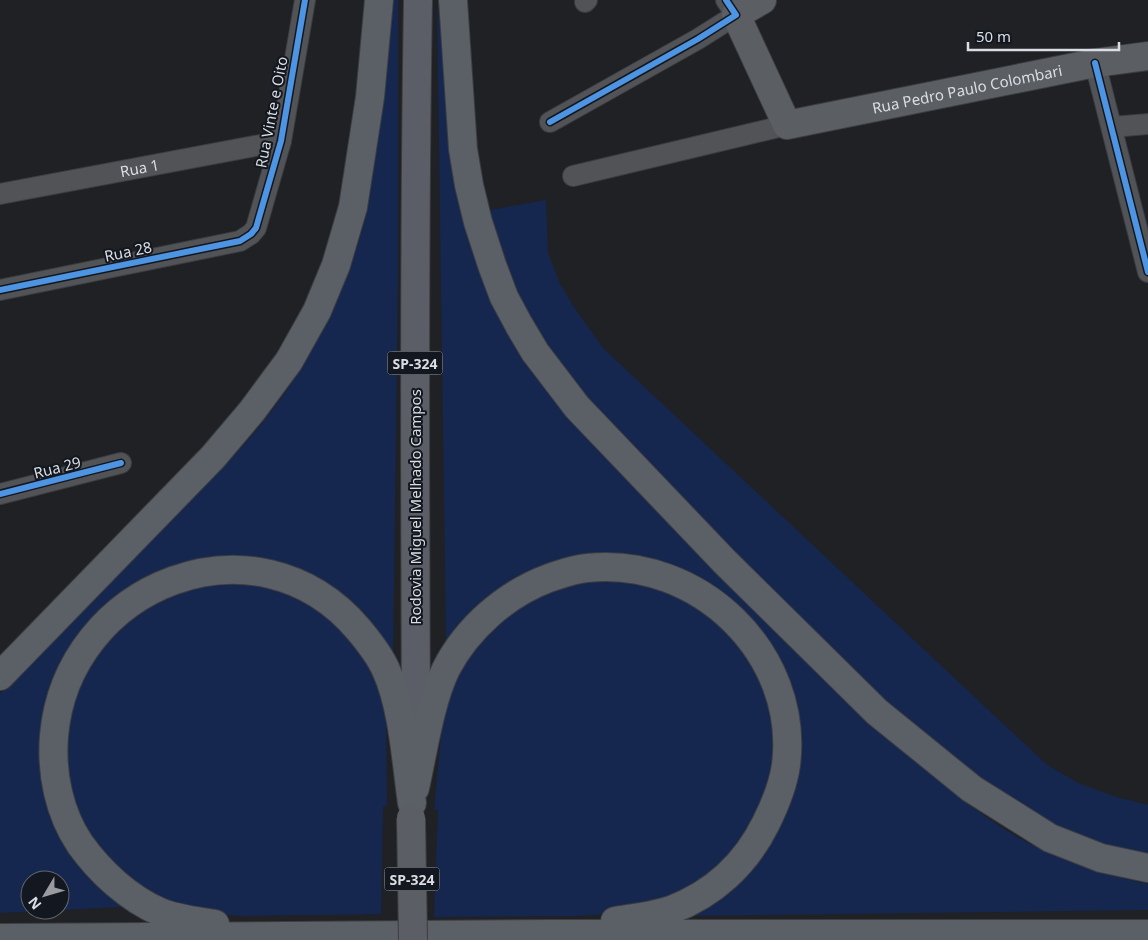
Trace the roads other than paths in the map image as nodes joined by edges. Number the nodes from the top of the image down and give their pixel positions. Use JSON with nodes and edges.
{"nodes":[{"id":1,"x":305,"y":0,"type":"edge"},
{"id":2,"x":379,"y":0,"type":"edge"},
{"id":3,"x":418,"y":0,"type":"edge"},
{"id":4,"x":453,"y":0,"type":"edge"},
{"id":5,"x":762,"y":0,"type":"edge"},
{"id":6,"x":731,"y":8,"type":"edge"},
{"id":7,"x":1148,"y":56,"type":"edge"},
{"id":8,"x":1095,"y":63,"type":"junction"},
{"id":9,"x":550,"y":122,"type":"dead end"},
{"id":10,"x":1148,"y":124,"type":"edge"},
{"id":11,"x":787,"y":125,"type":"junction"},
{"id":12,"x":1112,"y":127,"type":"junction"},
{"id":13,"x":281,"y":141,"type":"junction"},
{"id":14,"x":573,"y":176,"type":"dead end"},
{"id":15,"x":0,"y":194,"type":"edge"},
{"id":16,"x":256,"y":228,"type":"joint"},
{"id":17,"x":1148,"y":272,"type":"edge"},
{"id":18,"x":0,"y":290,"type":"edge"},
{"id":19,"x":121,"y":463,"type":"dead end"},
{"id":20,"x":0,"y":494,"type":"edge"},
{"id":21,"x":0,"y":676,"type":"edge"},
{"id":22,"x":411,"y":810,"type":"junction"},
{"id":23,"x":1148,"y":868,"type":"edge"},
{"id":24,"x":550,"y":934,"type":"junction"},
{"id":25,"x":1148,"y":934,"type":"edge"},
{"id":26,"x":298,"y":936,"type":"junction"},
{"id":27,"x":0,"y":938,"type":"edge"},
{"id":28,"x":413,"y":940,"type":"edge"}],
"edges":[{"from":1,"to":13,"type":"street","name":"Rua Vinte e Oito"},
{"from":2,"to":21,"type":"highway"},
{"from":3,"to":22,"type":"highway","name":"Rodovia Miguel Melhado Campos","number":"SP-324"},
{"from":4,"to":23,"type":"highway"},
{"from":5,"to":6,"type":"main road"},
{"from":6,"to":9,"type":"street"},
{"from":6,"to":11,"type":"main road"},
{"from":7,"to":8,"type":"main road","name":"Rua Pedro Paulo Colombari"},
{"from":8,"to":11,"type":"main road","name":"Rua Pedro Paulo Colombari"},
{"from":8,"to":12,"type":"street"},
{"from":10,"to":12,"type":"street"},
{"from":11,"to":14,"type":"street"},
{"from":12,"to":17,"type":"street"},
{"from":13,"to":15,"type":"street","name":"Rua 1"},
{"from":13,"to":16,"type":"street","name":"Rua Vinte e Oito"},
{"from":16,"to":18,"type":"street","name":"Rua 28"},
{"from":19,"to":20,"type":"street","name":"Rua 29"},
{"from":22,"to":24,"type":"highway"},
{"from":22,"to":26,"type":"highway"},
{"from":22,"to":28,"type":"main road","name":"Rodovia Miguel Melhado Campos","number":"SP-324","bridge":true},
{"from":24,"to":25,"type":"highway"},
{"from":24,"to":26,"type":"highway"},
{"from":26,"to":27,"type":"highway"}]}
